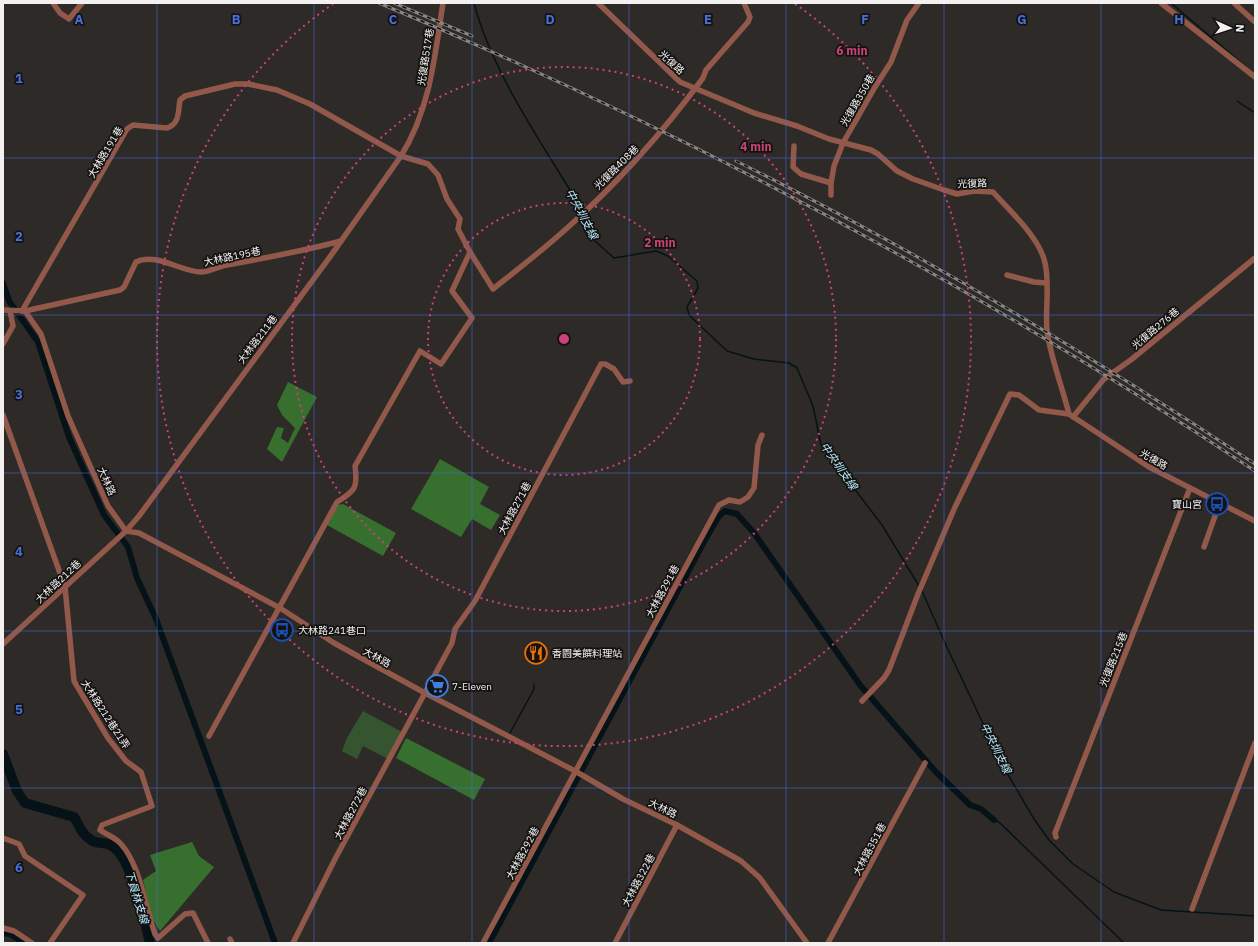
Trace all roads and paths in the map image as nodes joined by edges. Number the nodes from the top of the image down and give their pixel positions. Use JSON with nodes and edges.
{"nodes":[{"id":1,"x":52,"y":3,"type":"edge"},
{"id":2,"x":82,"y":3,"type":"edge"},
{"id":3,"x":443,"y":3,"type":"edge"},
{"id":4,"x":598,"y":3,"type":"edge"},
{"id":5,"x":744,"y":3,"type":"edge"},
{"id":6,"x":919,"y":3,"type":"edge"},
{"id":7,"x":1161,"y":3,"type":"edge"},
{"id":8,"x":1234,"y":3,"type":"edge"},
{"id":9,"x":1255,"y":22,"type":"edge"},
{"id":10,"x":1255,"y":77,"type":"edge"},
{"id":11,"x":695,"y":89,"type":"junction"},
{"id":12,"x":843,"y":143,"type":"junction"},
{"id":13,"x":794,"y":146,"type":"dead end"},
{"id":14,"x":401,"y":156,"type":"junction"},
{"id":15,"x":831,"y":183,"type":"junction"},
{"id":16,"x":831,"y":195,"type":"dead end"},
{"id":17,"x":341,"y":241,"type":"junction"},
{"id":18,"x":470,"y":252,"type":"junction"},
{"id":19,"x":1255,"y":258,"type":"edge"},
{"id":20,"x":1007,"y":274,"type":"dead end"},
{"id":21,"x":1046,"y":283,"type":"junction"},
{"id":22,"x":3,"y":310,"type":"edge"},
{"id":23,"x":10,"y":311,"type":"junction"},
{"id":24,"x":23,"y":311,"type":"junction"},
{"id":25,"x":3,"y":344,"type":"edge"},
{"id":26,"x":630,"y":381,"type":"dead end"},
{"id":27,"x":3,"y":415,"type":"edge"},
{"id":28,"x":1071,"y":416,"type":"junction"},
{"id":29,"x":762,"y":435,"type":"dead end"},
{"id":30,"x":1190,"y":488,"type":"junction"},
{"id":31,"x":1220,"y":502,"type":"junction"},
{"id":32,"x":1255,"y":521,"type":"edge"},
{"id":33,"x":126,"y":531,"type":"junction"},
{"id":34,"x":1204,"y":547,"type":"dead end"},
{"id":35,"x":65,"y":587,"type":"junction"},
{"id":36,"x":280,"y":608,"type":"junction"},
{"id":37,"x":3,"y":644,"type":"edge"},
{"id":38,"x":425,"y":693,"type":"junction"},
{"id":39,"x":862,"y":701,"type":"dead end"},
{"id":40,"x":209,"y":736,"type":"dead end"},
{"id":41,"x":1255,"y":743,"type":"edge"},
{"id":42,"x":926,"y":763,"type":"dead end"},
{"id":43,"x":576,"y":771,"type":"junction"},
{"id":44,"x":677,"y":825,"type":"junction"},
{"id":45,"x":1056,"y":837,"type":"dead end"},
{"id":46,"x":3,"y":838,"type":"edge"},
{"id":47,"x":1192,"y":909,"type":"dead end"},
{"id":48,"x":3,"y":928,"type":"edge"},
{"id":49,"x":32,"y":943,"type":"edge"},
{"id":50,"x":50,"y":943,"type":"edge"},
{"id":51,"x":208,"y":943,"type":"edge"},
{"id":52,"x":293,"y":943,"type":"edge"},
{"id":53,"x":483,"y":943,"type":"edge"},
{"id":54,"x":615,"y":943,"type":"edge"},
{"id":55,"x":807,"y":943,"type":"edge"},
{"id":56,"x":828,"y":943,"type":"edge"}],
"edges":[{"from":1,"to":2,"type":"street"},
{"from":3,"to":14,"type":"street","name":"光復路517巷"},
{"from":4,"to":11,"type":"street","name":"光復路"},
{"from":5,"to":11,"type":"street","name":"光復路408巷"},
{"from":6,"to":12,"type":"street","name":"光復路350巷"},
{"from":7,"to":10,"type":"street"},
{"from":8,"to":9,"type":"street"},
{"from":11,"to":12,"type":"street","name":"光復路"},
{"from":11,"to":18,"type":"street","name":"光復路408巷"},
{"from":12,"to":15,"type":"street","name":"光復路350巷"},
{"from":12,"to":21,"type":"street","name":"光復路"},
{"from":13,"to":15,"type":"street"},
{"from":14,"to":17,"type":"street","name":"大林路211巷"},
{"from":14,"to":18,"type":"street"},
{"from":14,"to":24,"type":"street","name":"大林路191巷"},
{"from":15,"to":16,"type":"street","name":"光復路350巷"},
{"from":17,"to":24,"type":"street","name":"大林路195巷"},
{"from":17,"to":33,"type":"street","name":"大林路211巷"},
{"from":18,"to":36,"type":"street"},
{"from":19,"to":28,"type":"street","name":"光復路276巷"},
{"from":20,"to":21,"type":"street"},
{"from":21,"to":28,"type":"street","name":"光復路"},
{"from":22,"to":23,"type":"street"},
{"from":23,"to":24,"type":"street"},
{"from":23,"to":25,"type":"street"},
{"from":24,"to":33,"type":"street","name":"大林路"},
{"from":26,"to":38,"type":"street","name":"大林路271巷"},
{"from":27,"to":35,"type":"street","name":"大林路212巷21弄"},
{"from":28,"to":30,"type":"street","name":"光復路"},
{"from":28,"to":39,"type":"street"},
{"from":29,"to":43,"type":"street","name":"大林路291巷"},
{"from":30,"to":31,"type":"street","name":"光復路"},
{"from":30,"to":45,"type":"street","name":"光復路215巷"},
{"from":31,"to":32,"type":"street","name":"光復路"},
{"from":31,"to":34,"type":"street"},
{"from":33,"to":35,"type":"street","name":"大林路212巷"},
{"from":33,"to":36,"type":"street","name":"大林路"},
{"from":35,"to":37,"type":"street","name":"大林路212巷"},
{"from":35,"to":51,"type":"street","name":"大林路212巷21弄"},
{"from":36,"to":38,"type":"street","name":"大林路"},
{"from":36,"to":40,"type":"street"},
{"from":38,"to":43,"type":"street","name":"大林路"},
{"from":38,"to":52,"type":"street","name":"大林路272巷"},
{"from":41,"to":47,"type":"street"},
{"from":42,"to":56,"type":"street","name":"大林路351巷"},
{"from":43,"to":44,"type":"street","name":"大林路"},
{"from":43,"to":53,"type":"street","name":"大林路292巷"},
{"from":44,"to":54,"type":"street","name":"大林路322巷"},
{"from":44,"to":55,"type":"street","name":"大林路"},
{"from":46,"to":50,"type":"street"},
{"from":48,"to":49,"type":"street"}]}
